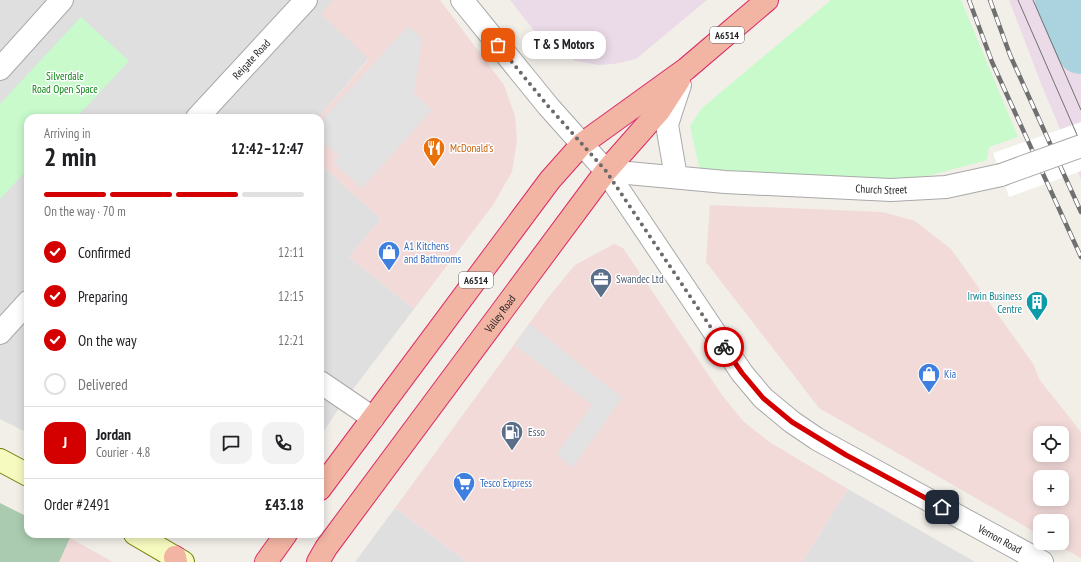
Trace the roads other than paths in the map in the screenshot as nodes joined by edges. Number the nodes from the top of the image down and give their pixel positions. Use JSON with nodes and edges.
{"nodes":[{"id":1,"x":62,"y":0,"type":"edge"},
{"id":2,"x":306,"y":0,"type":"edge"},
{"id":3,"x":462,"y":0,"type":"edge"},
{"id":4,"x":767,"y":0,"type":"edge"},
{"id":5,"x":0,"y":69,"type":"edge"},
{"id":6,"x":686,"y":69,"type":"junction"},
{"id":7,"x":201,"y":114,"type":"edge"},
{"id":8,"x":582,"y":144,"type":"junction"},
{"id":9,"x":1081,"y":146,"type":"edge"},
{"id":10,"x":606,"y":171,"type":"junction"},
{"id":11,"x":676,"y":177,"type":"junction"},
{"id":12,"x":24,"y":306,"type":"edge"},
{"id":13,"x":0,"y":333,"type":"edge"},
{"id":14,"x":324,"y":385,"type":"edge"},
{"id":15,"x":373,"y":418,"type":"junction"},
{"id":16,"x":0,"y":460,"type":"edge"},
{"id":17,"x":24,"y":473,"type":"edge"},
{"id":18,"x":324,"y":484,"type":"edge"},
{"id":19,"x":142,"y":538,"type":"edge"},
{"id":20,"x":283,"y":538,"type":"edge"},
{"id":21,"x":178,"y":560,"type":"edge"},
{"id":22,"x":266,"y":562,"type":"edge"},
{"id":23,"x":318,"y":562,"type":"edge"},
{"id":24,"x":1042,"y":562,"type":"edge"}],
"edges":[{"from":1,"to":5,"type":"street"},
{"from":2,"to":7,"type":"street","name":"Reigate Road"},
{"from":3,"to":8,"type":"street","name":"Vernon Road"},
{"from":4,"to":6,"type":"highway","name":"Valley Road","number":"A6514"},
{"from":6,"to":8,"type":"highway","name":"Valley Road","number":"A6514"},
{"from":6,"to":10,"type":"highway","name":"Valley Road","number":"A6514"},
{"from":6,"to":11,"type":"street"},
{"from":8,"to":10,"type":"street","name":"Vernon Road"},
{"from":8,"to":15,"type":"highway","name":"Valley Road","number":"A6514"},
{"from":9,"to":11,"type":"street","name":"Church Street","bridge":true},
{"from":10,"to":11,"type":"street","name":"Church Street"},
{"from":10,"to":23,"type":"highway","name":"Valley Road","number":"A6514"},
{"from":10,"to":24,"type":"street","name":"Vernon Road"},
{"from":12,"to":13,"type":"street"},
{"from":14,"to":15,"type":"street"},
{"from":15,"to":18,"type":"highway","name":"Valley Road","number":"A6514"},
{"from":16,"to":17,"type":"main road"},
{"from":19,"to":21,"type":"main road"},
{"from":20,"to":22,"type":"highway"}]}
